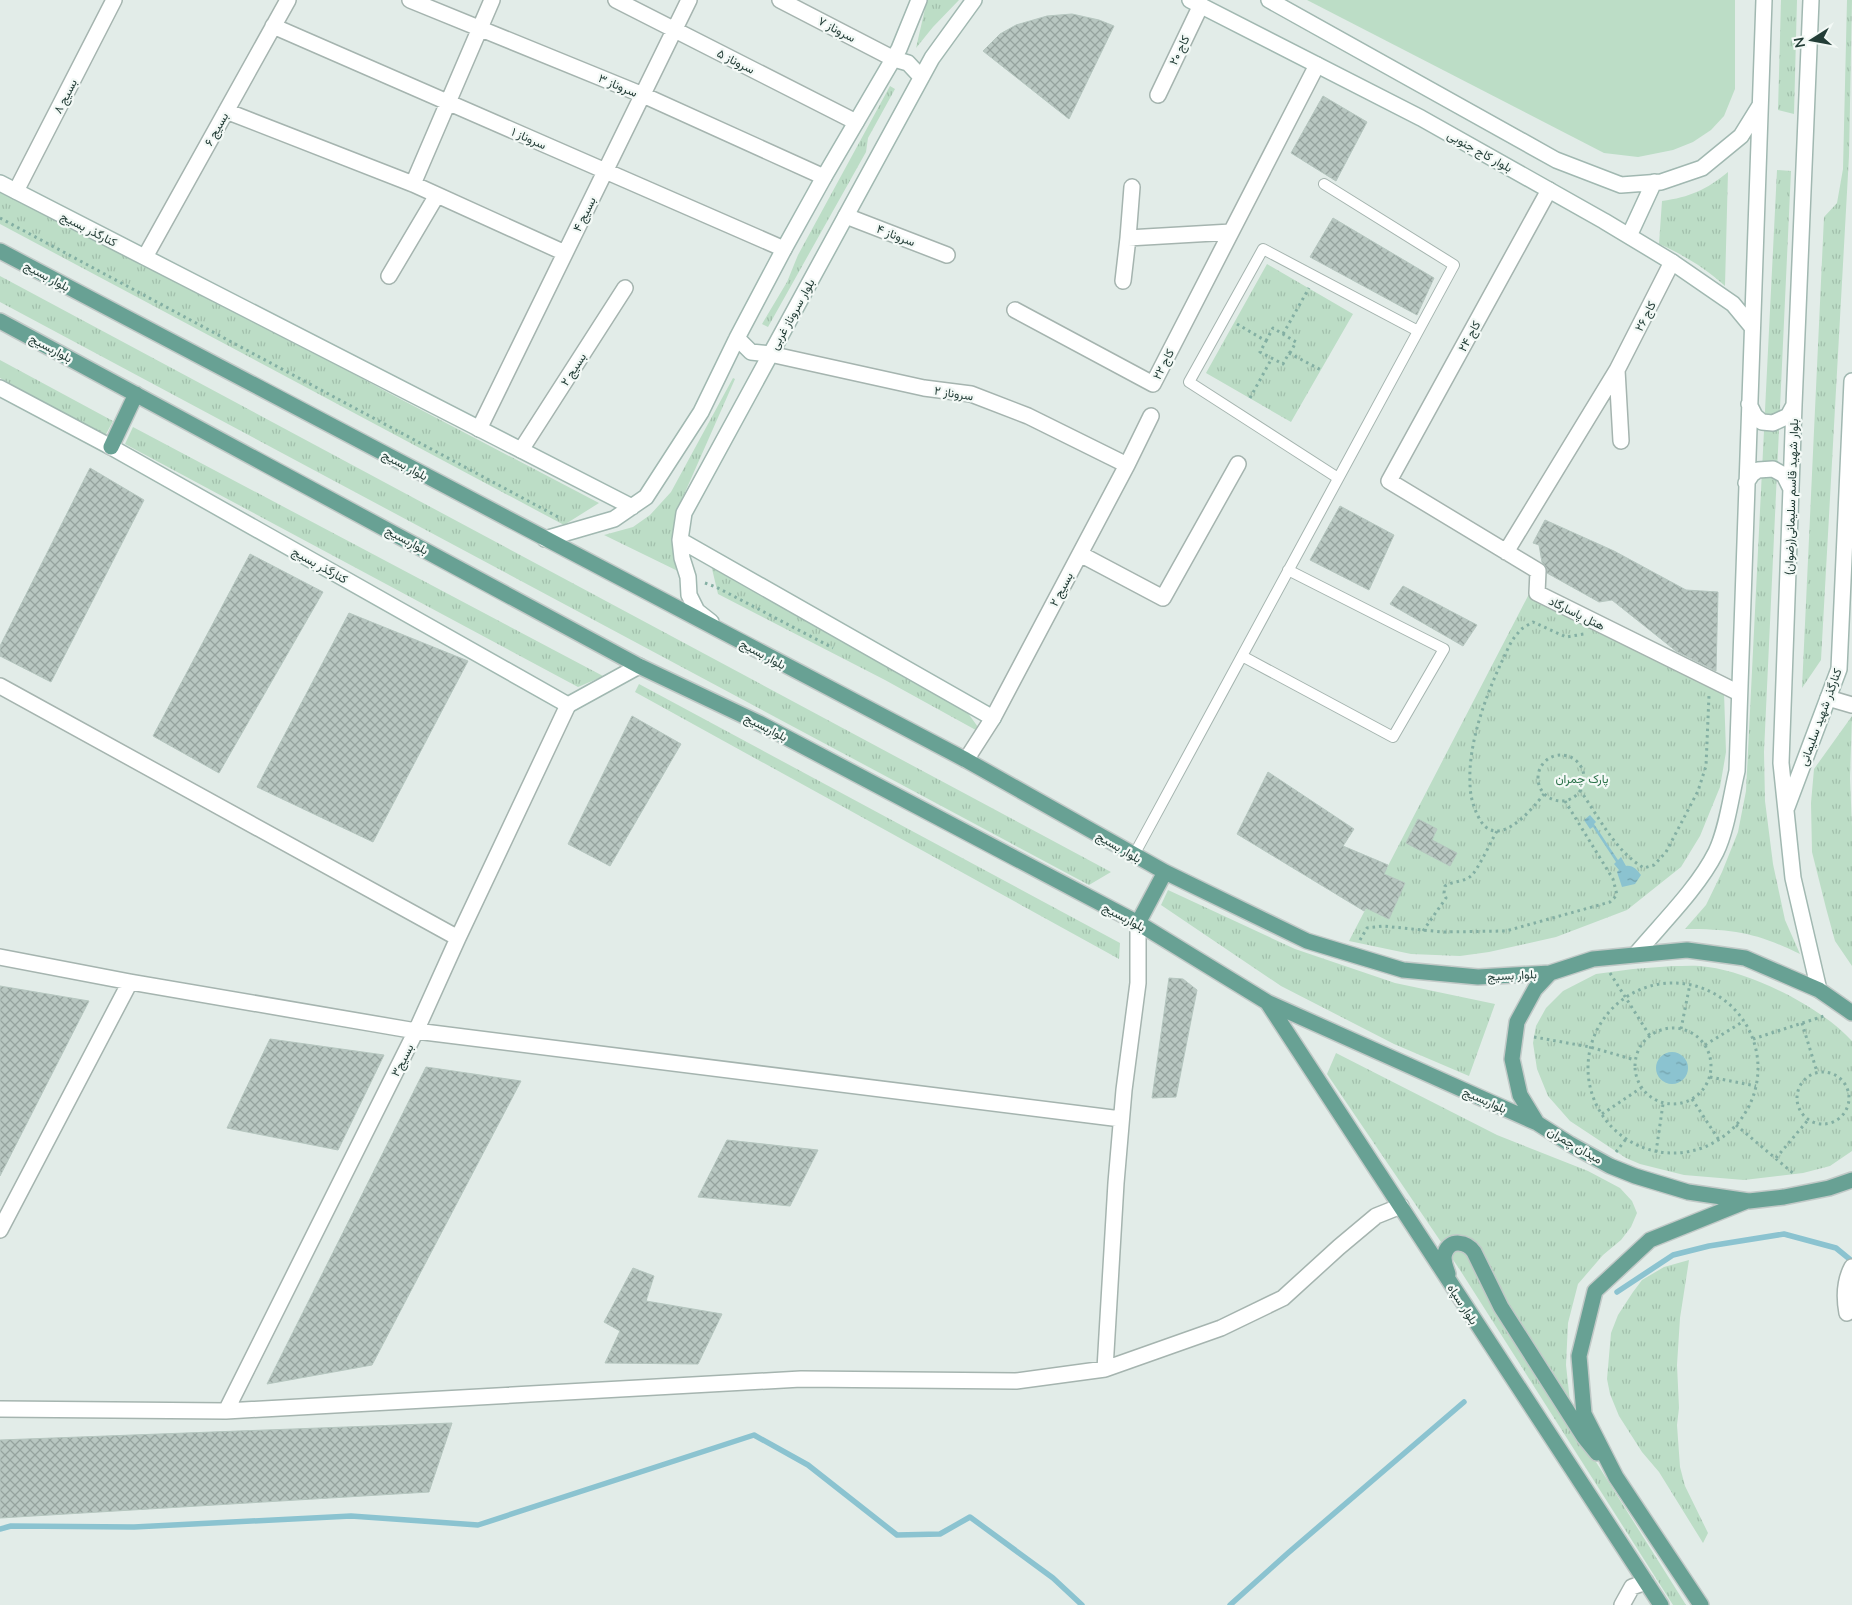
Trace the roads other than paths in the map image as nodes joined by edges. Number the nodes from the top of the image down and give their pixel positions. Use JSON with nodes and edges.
{"nodes":[{"id":1,"x":114,"y":0,"type":"edge"},
{"id":2,"x":288,"y":0,"type":"edge"},
{"id":3,"x":410,"y":0,"type":"edge"},
{"id":4,"x":492,"y":0,"type":"edge"},
{"id":5,"x":616,"y":0,"type":"edge"},
{"id":6,"x":689,"y":0,"type":"edge"},
{"id":7,"x":780,"y":0,"type":"edge"},
{"id":8,"x":919,"y":0,"type":"edge"},
{"id":9,"x":974,"y":0,"type":"edge"},
{"id":10,"x":1269,"y":0,"type":"edge"},
{"id":11,"x":1764,"y":0,"type":"edge"},
{"id":12,"x":1811,"y":0,"type":"edge"},
{"id":13,"x":1195,"y":2,"type":"edge"},
{"id":14,"x":274,"y":26,"type":"junction"},
{"id":15,"x":481,"y":28,"type":"junction"},
{"id":16,"x":674,"y":30,"type":"junction"},
{"id":17,"x":894,"y":59,"type":"junction"},
{"id":18,"x":1317,"y":65,"type":"junction"},
{"id":19,"x":921,"y":77,"type":"junction"},
{"id":20,"x":1158,"y":94,"type":"dead end"},
{"id":21,"x":643,"y":95,"type":"junction"},
{"id":22,"x":449,"y":102,"type":"junction"},
{"id":23,"x":1760,"y":106,"type":"junction"},
{"id":24,"x":226,"y":111,"type":"junction"},
{"id":25,"x":856,"y":122,"type":"junction"},
{"id":26,"x":605,"y":172,"type":"junction"},
{"id":27,"x":824,"y":177,"type":"junction"},
{"id":28,"x":1654,"y":182,"type":"junction"},
{"id":29,"x":0,"y":183,"type":"edge"},
{"id":30,"x":413,"y":184,"type":"junction"},
{"id":31,"x":1324,"y":184,"type":"dead end"},
{"id":32,"x":1132,"y":187,"type":"dead end"},
{"id":33,"x":1549,"y":190,"type":"junction"},
{"id":34,"x":16,"y":191,"type":"junction"},
{"id":35,"x":437,"y":195,"type":"junction"},
{"id":36,"x":846,"y":216,"type":"junction"},
{"id":37,"x":1231,"y":232,"type":"junction"},
{"id":38,"x":1629,"y":236,"type":"junction"},
{"id":39,"x":1128,"y":238,"type":"junction"},
{"id":40,"x":784,"y":249,"type":"junction"},
{"id":41,"x":0,"y":251,"type":"edge"},
{"id":42,"x":566,"y":253,"type":"junction"},
{"id":43,"x":947,"y":255,"type":"dead end"},
{"id":44,"x":145,"y":257,"type":"junction"},
{"id":45,"x":1672,"y":262,"type":"junction"},
{"id":46,"x":389,"y":276,"type":"dead end"},
{"id":47,"x":1123,"y":281,"type":"dead end"},
{"id":48,"x":625,"y":288,"type":"dead end"},
{"id":49,"x":1015,"y":310,"type":"dead end"},
{"id":50,"x":0,"y":321,"type":"edge"},
{"id":51,"x":1752,"y":327,"type":"junction"},
{"id":52,"x":1418,"y":331,"type":"junction"},
{"id":53,"x":736,"y":338,"type":"junction"},
{"id":54,"x":770,"y":354,"type":"junction"},
{"id":55,"x":1617,"y":370,"type":"junction"},
{"id":56,"x":1852,"y":381,"type":"edge"},
{"id":57,"x":0,"y":388,"type":"edge"},
{"id":58,"x":136,"y":394,"type":"junction"},
{"id":59,"x":1749,"y":403,"type":"junction"},
{"id":60,"x":1794,"y":405,"type":"junction"},
{"id":61,"x":1151,"y":416,"type":"dead end"},
{"id":62,"x":479,"y":429,"type":"junction"},
{"id":63,"x":1621,"y":441,"type":"dead end"},
{"id":64,"x":111,"y":447,"type":"junction"},
{"id":65,"x":521,"y":450,"type":"junction"},
{"id":66,"x":1850,"y":460,"type":"edge"},
{"id":67,"x":1238,"y":464,"type":"dead end"},
{"id":68,"x":1127,"y":465,"type":"junction"},
{"id":69,"x":1338,"y":478,"type":"junction"},
{"id":70,"x":1389,"y":481,"type":"joint"},
{"id":71,"x":1746,"y":484,"type":"junction"},
{"id":72,"x":1792,"y":489,"type":"junction"},
{"id":73,"x":632,"y":507,"type":"junction"},
{"id":74,"x":545,"y":539,"type":"junction"},
{"id":75,"x":680,"y":540,"type":"junction"},
{"id":76,"x":1506,"y":552,"type":"junction"},
{"id":77,"x":1080,"y":554,"type":"junction"},
{"id":78,"x":1288,"y":570,"type":"junction"},
{"id":79,"x":726,"y":634,"type":"junction"},
{"id":80,"x":1242,"y":656,"type":"junction"},
{"id":81,"x":639,"y":666,"type":"junction"},
{"id":82,"x":0,"y":686,"type":"edge"},
{"id":83,"x":1739,"y":693,"type":"junction"},
{"id":84,"x":1828,"y":698,"type":"junction"},
{"id":85,"x":568,"y":705,"type":"junction"},
{"id":86,"x":1852,"y":705,"type":"edge"},
{"id":87,"x":993,"y":718,"type":"junction"},
{"id":88,"x":966,"y":760,"type":"junction"},
{"id":89,"x":1786,"y":811,"type":"junction"},
{"id":90,"x":1134,"y":855,"type":"junction"},
{"id":91,"x":1164,"y":872,"type":"junction"},
{"id":92,"x":1138,"y":924,"type":"junction"},
{"id":93,"x":458,"y":938,"type":"junction"},
{"id":94,"x":1636,"y":954,"type":"junction"},
{"id":95,"x":0,"y":957,"type":"edge"},
{"id":96,"x":1550,"y":973,"type":"junction"},
{"id":97,"x":130,"y":982,"type":"junction"},
{"id":98,"x":1819,"y":990,"type":"junction"},
{"id":99,"x":1267,"y":1002,"type":"junction"},
{"id":100,"x":1852,"y":1013,"type":"edge"},
{"id":101,"x":416,"y":1031,"type":"junction"},
{"id":102,"x":1122,"y":1119,"type":"junction"},
{"id":103,"x":1537,"y":1123,"type":"junction"},
{"id":104,"x":1852,"y":1180,"type":"edge"},
{"id":105,"x":1749,"y":1201,"type":"junction"},
{"id":106,"x":1400,"y":1206,"type":"junction"},
{"id":107,"x":0,"y":1230,"type":"edge"},
{"id":108,"x":1851,"y":1269,"type":"edge"},
{"id":109,"x":1452,"y":1286,"type":"junction"},
{"id":110,"x":1849,"y":1315,"type":"edge"},
{"id":111,"x":1105,"y":1369,"type":"junction"},
{"id":112,"x":0,"y":1409,"type":"edge"},
{"id":113,"x":226,"y":1411,"type":"junction"},
{"id":114,"x":1616,"y":1477,"type":"junction"},
{"id":115,"x":1646,"y":1582,"type":"junction"},
{"id":116,"x":1622,"y":1605,"type":"edge"},
{"id":117,"x":1661,"y":1605,"type":"edge"},
{"id":118,"x":1701,"y":1605,"type":"edge"}],
"edges":[{"from":1,"to":34,"type":"street","name":"بسیج ۸"},
{"from":2,"to":14,"type":"street","name":"بسیج ۶"},
{"from":3,"to":15,"type":"street","name":"سروناز ۳"},
{"from":4,"to":15,"type":"street"},
{"from":5,"to":16,"type":"street","name":"سروناز ۵"},
{"from":6,"to":16,"type":"street","name":"بسیج ۴"},
{"from":7,"to":17,"type":"street","name":"سروناز ۷"},
{"from":8,"to":17,"type":"street"},
{"from":9,"to":19,"type":"street","name":"بلوار سروناز غربی"},
{"from":10,"to":28,"type":"street"},
{"from":11,"to":23,"type":"street"},
{"from":12,"to":60,"type":"street","name":"بلوار شهید قاسم سلیمانی(رضوان)"},
{"from":13,"to":18,"type":"street","name":"بلوار کاج جنوبی"},
{"from":13,"to":20,"type":"street","name":"کاج ۲۰"},
{"from":14,"to":22,"type":"street","name":"سروناز ۱"},
{"from":14,"to":24,"type":"street","name":"بسیج ۶"},
{"from":15,"to":21,"type":"street","name":"سروناز ۳"},
{"from":15,"to":22,"type":"street"},
{"from":16,"to":21,"type":"street","name":"بسیج ۴"},
{"from":16,"to":25,"type":"street","name":"سروناز ۵"},
{"from":17,"to":19,"type":"street","name":"سروناز ۷"},
{"from":17,"to":25,"type":"street"},
{"from":18,"to":33,"type":"street","name":"بلوار کاج جنوبی"},
{"from":18,"to":37,"type":"street","name":"کاج ۲۲"},
{"from":19,"to":36,"type":"street","name":"بلوار سروناز غربی"},
{"from":21,"to":26,"type":"street","name":"بسیج ۴"},
{"from":21,"to":27,"type":"street","name":"سروناز ۳"},
{"from":22,"to":26,"type":"street","name":"سروناز ۱"},
{"from":22,"to":30,"type":"street"},
{"from":23,"to":28,"type":"street"},
{"from":23,"to":51,"type":"street"},
{"from":24,"to":30,"type":"street"},
{"from":24,"to":44,"type":"street","name":"بسیج ۶"},
{"from":25,"to":27,"type":"street"},
{"from":26,"to":40,"type":"street","name":"سروناز ۱"},
{"from":26,"to":42,"type":"street","name":"بسیج ۴"},
{"from":27,"to":40,"type":"street"},
{"from":28,"to":38,"type":"street"},
{"from":29,"to":34,"type":"street","name":"کنارگذر بسیج"},
{"from":30,"to":35,"type":"street"},
{"from":31,"to":52,"type":"lane"},
{"from":32,"to":39,"type":"street"},
{"from":33,"to":38,"type":"street","name":"بلوار کاج جنوبی"},
{"from":33,"to":70,"type":"street","name":"کاج ۲۴"},
{"from":34,"to":44,"type":"street","name":"کنارگذر بسیج"},
{"from":35,"to":42,"type":"street"},
{"from":35,"to":46,"type":"street"},
{"from":36,"to":43,"type":"street","name":"سروناز ۴"},
{"from":36,"to":54,"type":"street","name":"بلوار سروناز غربی"},
{"from":37,"to":39,"type":"street"},
{"from":37,"to":49,"type":"street","name":"کاج ۲۲"},
{"from":38,"to":45,"type":"street","name":"بلوار کاج جنوبی"},
{"from":39,"to":47,"type":"street"},
{"from":40,"to":53,"type":"street"},
{"from":41,"to":74,"type":"main road","name":"بلوار بسیج"},
{"from":42,"to":62,"type":"street","name":"بسیج ۴"},
{"from":44,"to":62,"type":"street","name":"کنارگذر بسیج"},
{"from":45,"to":51,"type":"street","name":"بلوار کاج جنوبی"},
{"from":45,"to":55,"type":"street","name":"کاج ۲۶"},
{"from":48,"to":65,"type":"street","name":"بسیج ۲"},
{"from":50,"to":58,"type":"main road","name":"بلواربسیج"},
{"from":51,"to":59,"type":"street"},
{"from":52,"to":69,"type":"lane"},
{"from":52,"to":69,"type":"lane"},
{"from":53,"to":54,"type":"street","name":"سروناز ۲"},
{"from":53,"to":73,"type":"street"},
{"from":54,"to":68,"type":"street","name":"سروناز ۲"},
{"from":54,"to":75,"type":"street","name":"بلوار سروناز غربی"},
{"from":55,"to":63,"type":"street"},
{"from":55,"to":76,"type":"street","name":"کاج ۲۶"},
{"from":56,"to":66,"type":"street","name":"کنارگذر شهید سلیمانی"},
{"from":57,"to":64,"type":"street","name":"کنارگذر بسیج"},
{"from":58,"to":64,"type":"main road"},
{"from":58,"to":81,"type":"main road","name":"بلواربسیج"},
{"from":59,"to":60,"type":"street"},
{"from":59,"to":71,"type":"street"},
{"from":60,"to":72,"type":"street","name":"بلوار شهید قاسم سلیمانی(رضوان)"},
{"from":61,"to":68,"type":"street","name":"بسیج ۲"},
{"from":62,"to":65,"type":"street","name":"کنارگذر بسیج"},
{"from":64,"to":85,"type":"street","name":"کنارگذر بسیج"},
{"from":65,"to":73,"type":"street","name":"کنارگذر بسیج"},
{"from":66,"to":84,"type":"street","name":"کنارگذر شهید سلیمانی"},
{"from":67,"to":77,"type":"street"},
{"from":68,"to":77,"type":"street","name":"بسیج ۲"},
{"from":69,"to":78,"type":"lane"},
{"from":70,"to":76,"type":"street","name":"هتل پاسارگاد"},
{"from":71,"to":72,"type":"street"},
{"from":71,"to":83,"type":"street"},
{"from":72,"to":89,"type":"street","name":"بلوار شهید قاسم سلیمانی(رضوان)"},
{"from":73,"to":74,"type":"street"},
{"from":74,"to":79,"type":"main road","name":"بلوار بسیج"},
{"from":75,"to":79,"type":"street","name":"بلوار سروناز غربی"},
{"from":75,"to":87,"type":"street"},
{"from":76,"to":83,"type":"street","name":"هتل پاسارگاد"},
{"from":77,"to":87,"type":"street","name":"بسیج ۲"},
{"from":78,"to":80,"type":"lane"},
{"from":78,"to":80,"type":"lane"},
{"from":79,"to":88,"type":"main road","name":"بلوار بسیج"},
{"from":80,"to":90,"type":"lane"},
{"from":81,"to":85,"type":"street"},
{"from":81,"to":92,"type":"main road","name":"بلواربسیج"},
{"from":82,"to":93,"type":"street"},
{"from":83,"to":94,"type":"street"},
{"from":84,"to":86,"type":"street"},
{"from":84,"to":89,"type":"street","name":"کنارگذر شهید سلیمانی"},
{"from":85,"to":93,"type":"street","name":"بسیج۳"},
{"from":87,"to":88,"type":"street","name":"بسیج ۲"},
{"from":88,"to":90,"type":"main road","name":"بلوار بسیج"},
{"from":89,"to":98,"type":"street","name":"بلوار شهید قاسم سلیمانی(رضوان)"},
{"from":90,"to":91,"type":"main road","name":"بلوار بسیج"},
{"from":91,"to":92,"type":"main road"},
{"from":91,"to":96,"type":"main road","name":"بلوار بسیج"},
{"from":92,"to":99,"type":"main road","name":"بلواربسیج"},
{"from":92,"to":102,"type":"street"},
{"from":93,"to":101,"type":"street","name":"بسیج۳"},
{"from":94,"to":96,"type":"main road"},
{"from":94,"to":98,"type":"main road"},
{"from":95,"to":97,"type":"street"},
{"from":96,"to":103,"type":"main road","name":"میدان چمران"},
{"from":97,"to":101,"type":"street"},
{"from":97,"to":107,"type":"street"},
{"from":98,"to":100,"type":"main road"},
{"from":99,"to":103,"type":"main road","name":"بلواربسیج"},
{"from":99,"to":106,"type":"main road","name":"بلوار سپاه"},
{"from":101,"to":102,"type":"street"},
{"from":101,"to":113,"type":"street","name":"بسیج۳"},
{"from":102,"to":111,"type":"street"},
{"from":103,"to":105,"type":"main road","name":"میدان چمران"},
{"from":104,"to":105,"type":"main road","name":"میدان چمران"},
{"from":105,"to":114,"type":"main road"},
{"from":106,"to":109,"type":"main road","name":"بلوار سپاه"},
{"from":106,"to":111,"type":"street"},
{"from":108,"to":110,"type":"street"},
{"from":109,"to":114,"type":"main road"},
{"from":109,"to":115,"type":"main road","name":"بلوار سپاه"},
{"from":111,"to":113,"type":"street"},
{"from":112,"to":113,"type":"street"},
{"from":114,"to":118,"type":"main road"},
{"from":115,"to":116,"type":"street"},
{"from":115,"to":117,"type":"main road","name":"بلوار سپاه"}]}
